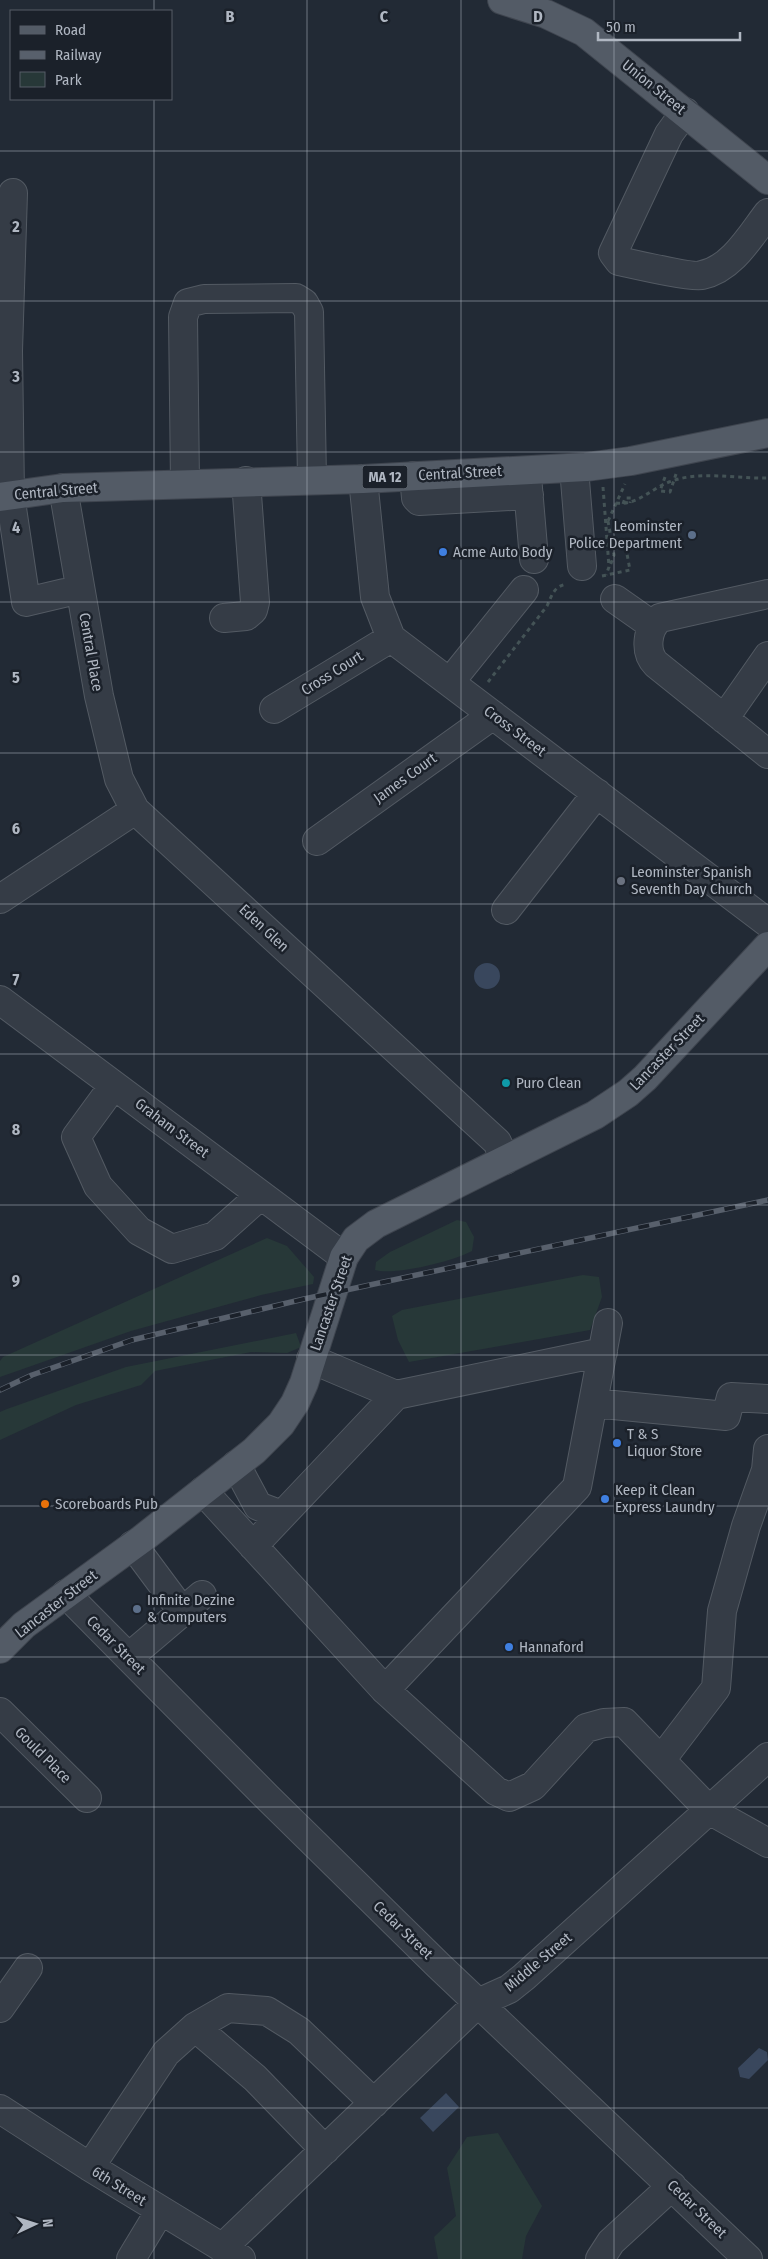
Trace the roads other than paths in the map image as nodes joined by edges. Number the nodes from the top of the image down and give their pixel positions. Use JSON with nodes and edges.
{"nodes":[{"id":1,"x":502,"y":0,"type":"edge"},
{"id":2,"x":538,"y":6,"type":"edge"},
{"id":3,"x":685,"y":112,"type":"junction"},
{"id":4,"x":768,"y":180,"type":"edge"},
{"id":5,"x":13,"y":193,"type":"dead end"},
{"id":6,"x":768,"y":213,"type":"edge"},
{"id":7,"x":768,"y":433,"type":"edge"},
{"id":8,"x":574,"y":468,"type":"junction"},
{"id":9,"x":312,"y":479,"type":"junction"},
{"id":10,"x":363,"y":479,"type":"junction"},
{"id":11,"x":246,"y":481,"type":"junction"},
{"id":12,"x":528,"y":482,"type":"junction"},
{"id":13,"x":185,"y":483,"type":"junction"},
{"id":14,"x":63,"y":488,"type":"junction"},
{"id":15,"x":5,"y":496,"type":"edge"},
{"id":16,"x":534,"y":559,"type":"dead end"},
{"id":17,"x":524,"y":590,"type":"dead end"},
{"id":18,"x":64,"y":593,"type":"dead end"},
{"id":19,"x":768,"y":594,"type":"edge"},
{"id":20,"x":224,"y":618,"type":"dead end"},
{"id":21,"x":652,"y":625,"type":"junction"},
{"id":22,"x":391,"y":638,"type":"junction"},
{"id":23,"x":768,"y":656,"type":"edge"},
{"id":24,"x":450,"y":682,"type":"junction"},
{"id":25,"x":274,"y":709,"type":"dead end"},
{"id":26,"x":493,"y":715,"type":"junction"},
{"id":27,"x":724,"y":719,"type":"junction"},
{"id":28,"x":768,"y":754,"type":"edge"},
{"id":29,"x":597,"y":793,"type":"junction"},
{"id":30,"x":135,"y":810,"type":"junction"},
{"id":31,"x":317,"y":841,"type":"dead end"},
{"id":32,"x":0,"y":899,"type":"edge"},
{"id":33,"x":506,"y":910,"type":"dead end"},
{"id":34,"x":768,"y":923,"type":"edge"},
{"id":35,"x":768,"y":946,"type":"edge"},
{"id":36,"x":0,"y":1000,"type":"edge"},
{"id":37,"x":114,"y":1085,"type":"junction"},
{"id":38,"x":505,"y":1160,"type":"junction"},
{"id":39,"x":261,"y":1195,"type":"junction"},
{"id":40,"x":344,"y":1257,"type":"junction"},
{"id":41,"x":608,"y":1323,"type":"dead end"},
{"id":42,"x":603,"y":1352,"type":"junction"},
{"id":43,"x":311,"y":1359,"type":"junction"},
{"id":44,"x":396,"y":1395,"type":"junction"},
{"id":45,"x":768,"y":1399,"type":"edge"},
{"id":46,"x":593,"y":1403,"type":"junction"},
{"id":47,"x":768,"y":1449,"type":"edge"},
{"id":48,"x":236,"y":1465,"type":"junction"},
{"id":49,"x":202,"y":1491,"type":"junction"},
{"id":50,"x":282,"y":1515,"type":"junction"},
{"id":51,"x":134,"y":1546,"type":"junction"},
{"id":52,"x":253,"y":1546,"type":"junction"},
{"id":53,"x":66,"y":1594,"type":"junction"},
{"id":54,"x":0,"y":1649,"type":"edge"},
{"id":55,"x":129,"y":1657,"type":"junction"},
{"id":56,"x":384,"y":1690,"type":"junction"},
{"id":57,"x":0,"y":1712,"type":"edge"},
{"id":58,"x":768,"y":1757,"type":"edge"},
{"id":59,"x":660,"y":1760,"type":"junction"},
{"id":60,"x":86,"y":1798,"type":"dead end"},
{"id":61,"x":709,"y":1810,"type":"junction"},
{"id":62,"x":768,"y":1843,"type":"edge"},
{"id":63,"x":28,"y":1968,"type":"dead end"},
{"id":64,"x":478,"y":2003,"type":"junction"},
{"id":65,"x":0,"y":2008,"type":"edge"},
{"id":66,"x":195,"y":2028,"type":"junction"},
{"id":67,"x":374,"y":2103,"type":"junction"},
{"id":68,"x":0,"y":2109,"type":"edge"},
{"id":69,"x":325,"y":2150,"type":"junction"},
{"id":70,"x":90,"y":2167,"type":"junction"},
{"id":71,"x":672,"y":2186,"type":"junction"},
{"id":72,"x":160,"y":2211,"type":"junction"},
{"id":73,"x":231,"y":2253,"type":"edge"},
{"id":74,"x":131,"y":2259,"type":"edge"},
{"id":75,"x":600,"y":2259,"type":"edge"},
{"id":76,"x":748,"y":2259,"type":"edge"}],
"edges":[{"from":1,"to":2,"type":"main road","name":"Union Street"},
{"from":2,"to":3,"type":"main road","name":"Union Street"},
{"from":3,"to":4,"type":"main road","name":"Union Street"},
{"from":3,"to":6,"type":"street"},
{"from":5,"to":15,"type":"street"},
{"from":7,"to":8,"type":"main road","name":"Central Street","number":"MA 12"},
{"from":8,"to":12,"type":"main road","name":"Central Street","number":"MA 12"},
{"from":8,"to":21,"type":"street"},
{"from":9,"to":10,"type":"main road","name":"Central Street","number":"MA 12"},
{"from":9,"to":11,"type":"main road","name":"Central Street","number":"MA 12"},
{"from":9,"to":13,"type":"street"},
{"from":10,"to":12,"type":"main road","name":"Central Street","number":"MA 12"},
{"from":10,"to":22,"type":"street"},
{"from":11,"to":13,"type":"main road","name":"Central Street","number":"MA 12"},
{"from":11,"to":20,"type":"street"},
{"from":12,"to":16,"type":"street"},
{"from":13,"to":14,"type":"main road","name":"Central Street","number":"MA 12"},
{"from":14,"to":15,"type":"main road","name":"Central Street","number":"MA 12"},
{"from":14,"to":30,"type":"street","name":"Central Place"},
{"from":15,"to":18,"type":"street"},
{"from":17,"to":24,"type":"street"},
{"from":19,"to":21,"type":"street"},
{"from":21,"to":27,"type":"street"},
{"from":22,"to":24,"type":"street","name":"Cross Street"},
{"from":22,"to":25,"type":"street","name":"Cross Court"},
{"from":23,"to":27,"type":"street"},
{"from":24,"to":26,"type":"street","name":"Cross Street"},
{"from":26,"to":29,"type":"street","name":"Cross Street"},
{"from":26,"to":31,"type":"street","name":"James Court"},
{"from":27,"to":28,"type":"street"},
{"from":29,"to":33,"type":"street"},
{"from":29,"to":34,"type":"street","name":"Cross Street"},
{"from":30,"to":32,"type":"street"},
{"from":30,"to":38,"type":"street","name":"Eden Glen"},
{"from":35,"to":38,"type":"main road","name":"Lancaster Street"},
{"from":36,"to":37,"type":"street","name":"Graham Street"},
{"from":37,"to":39,"type":"street","name":"Graham Street"},
{"from":37,"to":39,"type":"street"},
{"from":38,"to":40,"type":"main road","name":"Lancaster Street"},
{"from":39,"to":40,"type":"street","name":"Graham Street"},
{"from":40,"to":43,"type":"main road","name":"Lancaster Street"},
{"from":41,"to":42,"type":"street"},
{"from":42,"to":44,"type":"street"},
{"from":42,"to":46,"type":"street"},
{"from":43,"to":44,"type":"street"},
{"from":43,"to":48,"type":"main road","name":"Lancaster Street"},
{"from":44,"to":50,"type":"street"},
{"from":45,"to":46,"type":"street"},
{"from":46,"to":56,"type":"street"},
{"from":47,"to":59,"type":"street"},
{"from":48,"to":49,"type":"main road","name":"Lancaster Street"},
{"from":48,"to":50,"type":"street"},
{"from":49,"to":51,"type":"main road","name":"Lancaster Street"},
{"from":49,"to":52,"type":"street"},
{"from":50,"to":52,"type":"street"},
{"from":51,"to":53,"type":"main road","name":"Lancaster Street"},
{"from":51,"to":55,"type":"street"},
{"from":52,"to":56,"type":"street"},
{"from":53,"to":54,"type":"main road","name":"Lancaster Street"},
{"from":53,"to":55,"type":"street","name":"Cedar Street"},
{"from":55,"to":64,"type":"street","name":"Cedar Street"},
{"from":56,"to":59,"type":"street"},
{"from":57,"to":60,"type":"street","name":"Gould Place"},
{"from":58,"to":61,"type":"street","name":"Middle Street"},
{"from":59,"to":61,"type":"street"},
{"from":61,"to":62,"type":"street"},
{"from":61,"to":64,"type":"street","name":"Middle Street"},
{"from":63,"to":65,"type":"street"},
{"from":64,"to":67,"type":"street","name":"Middle Street"},
{"from":64,"to":71,"type":"street","name":"Cedar Street"},
{"from":66,"to":67,"type":"street"},
{"from":66,"to":69,"type":"street"},
{"from":66,"to":70,"type":"street"},
{"from":67,"to":69,"type":"street","name":"Middle Street"},
{"from":68,"to":70,"type":"street","name":"6th Street"},
{"from":69,"to":73,"type":"street","name":"Middle Street"},
{"from":70,"to":72,"type":"street","name":"6th Street"},
{"from":71,"to":75,"type":"street"},
{"from":71,"to":76,"type":"street","name":"Cedar Street"},
{"from":72,"to":73,"type":"street","name":"6th Street"},
{"from":72,"to":74,"type":"street"}]}
